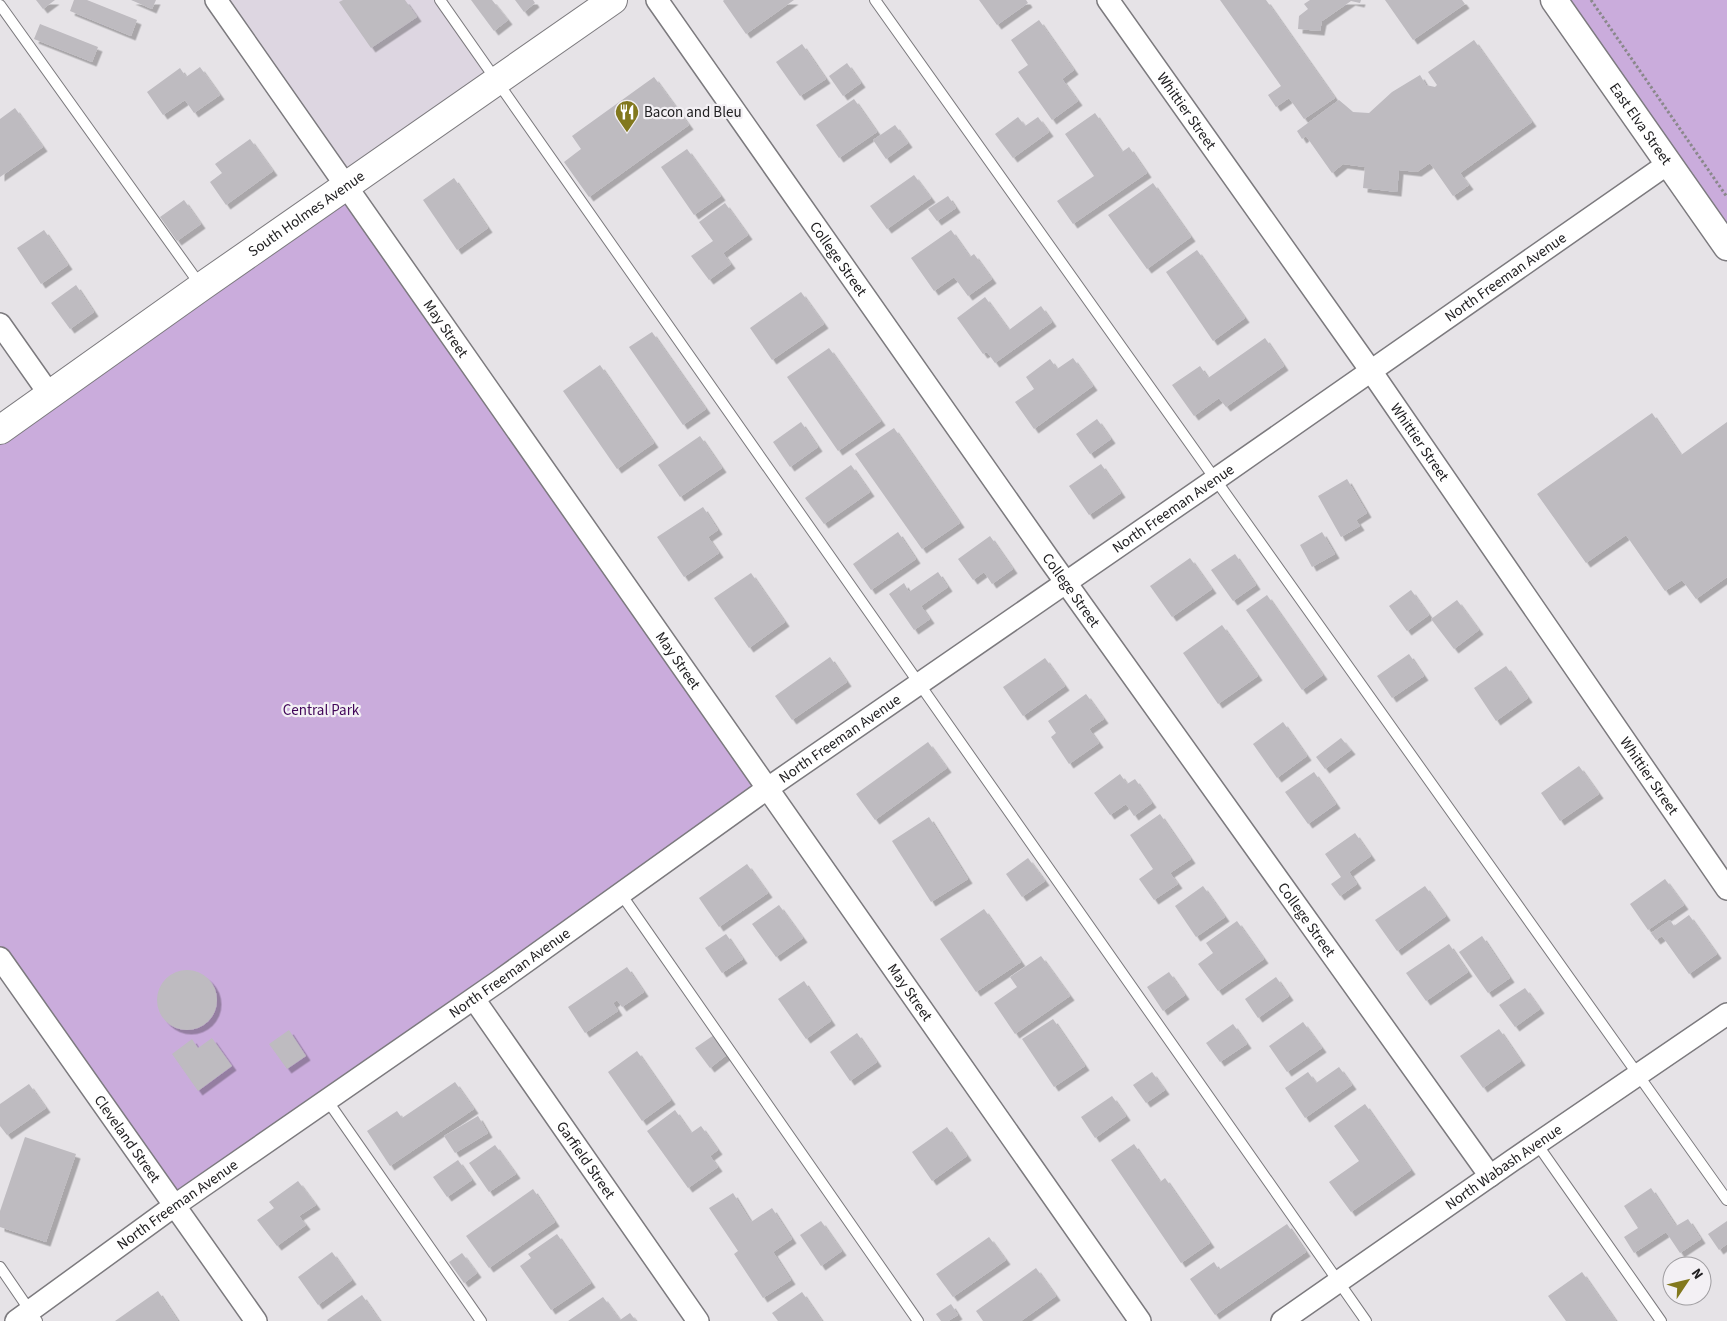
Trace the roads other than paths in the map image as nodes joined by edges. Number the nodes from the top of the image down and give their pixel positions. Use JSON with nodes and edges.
{"nodes":[{"id":1,"x":216,"y":0,"type":"edge"},
{"id":2,"x":440,"y":0,"type":"edge"},
{"id":3,"x":613,"y":0,"type":"edge"},
{"id":4,"x":657,"y":0,"type":"edge"},
{"id":5,"x":875,"y":0,"type":"edge"},
{"id":6,"x":1108,"y":0,"type":"edge"},
{"id":7,"x":1554,"y":0,"type":"edge"},
{"id":8,"x":0,"y":5,"type":"edge"},
{"id":9,"x":497,"y":80,"type":"junction"},
{"id":10,"x":1669,"y":163,"type":"junction"},
{"id":11,"x":346,"y":186,"type":"junction"},
{"id":12,"x":1727,"y":247,"type":"edge"},
{"id":13,"x":201,"y":287,"type":"junction"},
{"id":14,"x":0,"y":324,"type":"edge"},
{"id":15,"x":1372,"y":371,"type":"junction"},
{"id":16,"x":50,"y":395,"type":"junction"},
{"id":17,"x":0,"y":430,"type":"edge"},
{"id":18,"x":1216,"y":479,"type":"junction"},
{"id":19,"x":1066,"y":583,"type":"junction"},
{"id":20,"x":921,"y":683,"type":"junction"},
{"id":21,"x":768,"y":788,"type":"junction"},
{"id":22,"x":1727,"y":889,"type":"edge"},
{"id":23,"x":622,"y":894,"type":"junction"},
{"id":24,"x":0,"y":958,"type":"edge"},
{"id":25,"x":474,"y":999,"type":"junction"},
{"id":26,"x":1727,"y":1014,"type":"edge"},
{"id":27,"x":1638,"y":1076,"type":"junction"},
{"id":28,"x":327,"y":1100,"type":"junction"},
{"id":29,"x":1537,"y":1144,"type":"junction"},
{"id":30,"x":1490,"y":1176,"type":"junction"},
{"id":31,"x":1727,"y":1200,"type":"edge"},
{"id":32,"x":174,"y":1206,"type":"junction"},
{"id":33,"x":0,"y":1267,"type":"edge"},
{"id":34,"x":1339,"y":1282,"type":"junction"},
{"id":35,"x":28,"y":1318,"type":"edge"},
{"id":36,"x":256,"y":1321,"type":"edge"},
{"id":37,"x":480,"y":1321,"type":"edge"},
{"id":38,"x":698,"y":1321,"type":"edge"},
{"id":39,"x":918,"y":1321,"type":"edge"},
{"id":40,"x":1140,"y":1321,"type":"edge"},
{"id":41,"x":1282,"y":1321,"type":"edge"},
{"id":42,"x":1366,"y":1321,"type":"edge"},
{"id":43,"x":1661,"y":1321,"type":"edge"}],
"edges":[{"from":1,"to":11,"type":"street","name":"May Street"},
{"from":2,"to":9,"type":"lane"},
{"from":3,"to":9,"type":"main road","name":"South Holmes Avenue"},
{"from":4,"to":19,"type":"street","name":"College Street"},
{"from":5,"to":18,"type":"lane"},
{"from":6,"to":15,"type":"street","name":"Whittier Street"},
{"from":7,"to":10,"type":"street","name":"East Elva Street"},
{"from":8,"to":13,"type":"lane"},
{"from":9,"to":11,"type":"main road","name":"South Holmes Avenue"},
{"from":9,"to":20,"type":"lane"},
{"from":10,"to":12,"type":"street","name":"East Elva Street"},
{"from":10,"to":15,"type":"street","name":"North Freeman Avenue"},
{"from":11,"to":13,"type":"main road","name":"South Holmes Avenue"},
{"from":11,"to":21,"type":"street","name":"May Street"},
{"from":13,"to":16,"type":"main road","name":"South Holmes Avenue"},
{"from":14,"to":16,"type":"street"},
{"from":15,"to":18,"type":"street","name":"North Freeman Avenue"},
{"from":15,"to":22,"type":"street","name":"Whittier Street"},
{"from":16,"to":17,"type":"main road","name":"South Holmes Avenue"},
{"from":18,"to":19,"type":"street","name":"North Freeman Avenue"},
{"from":18,"to":27,"type":"lane"},
{"from":19,"to":20,"type":"street","name":"North Freeman Avenue"},
{"from":19,"to":30,"type":"street","name":"College Street"},
{"from":20,"to":21,"type":"street","name":"North Freeman Avenue"},
{"from":20,"to":34,"type":"lane"},
{"from":21,"to":23,"type":"street","name":"North Freeman Avenue"},
{"from":21,"to":40,"type":"street","name":"May Street"},
{"from":23,"to":25,"type":"street","name":"North Freeman Avenue"},
{"from":23,"to":39,"type":"lane"},
{"from":24,"to":32,"type":"street","name":"Cleveland Street"},
{"from":25,"to":28,"type":"street","name":"North Freeman Avenue"},
{"from":25,"to":38,"type":"street","name":"Garfield Street"},
{"from":26,"to":27,"type":"street","name":"North Wabash Avenue"},
{"from":27,"to":29,"type":"street","name":"North Wabash Avenue"},
{"from":27,"to":31,"type":"lane"},
{"from":28,"to":32,"type":"street","name":"North Freeman Avenue"},
{"from":28,"to":37,"type":"lane"},
{"from":29,"to":30,"type":"street","name":"North Wabash Avenue"},
{"from":29,"to":43,"type":"lane"},
{"from":30,"to":34,"type":"street","name":"North Wabash Avenue"},
{"from":32,"to":35,"type":"street","name":"North Freeman Avenue"},
{"from":32,"to":36,"type":"street","name":"Cleveland Street"},
{"from":33,"to":35,"type":"lane"},
{"from":34,"to":41,"type":"street","name":"North Wabash Avenue"},
{"from":34,"to":42,"type":"lane"}]}
